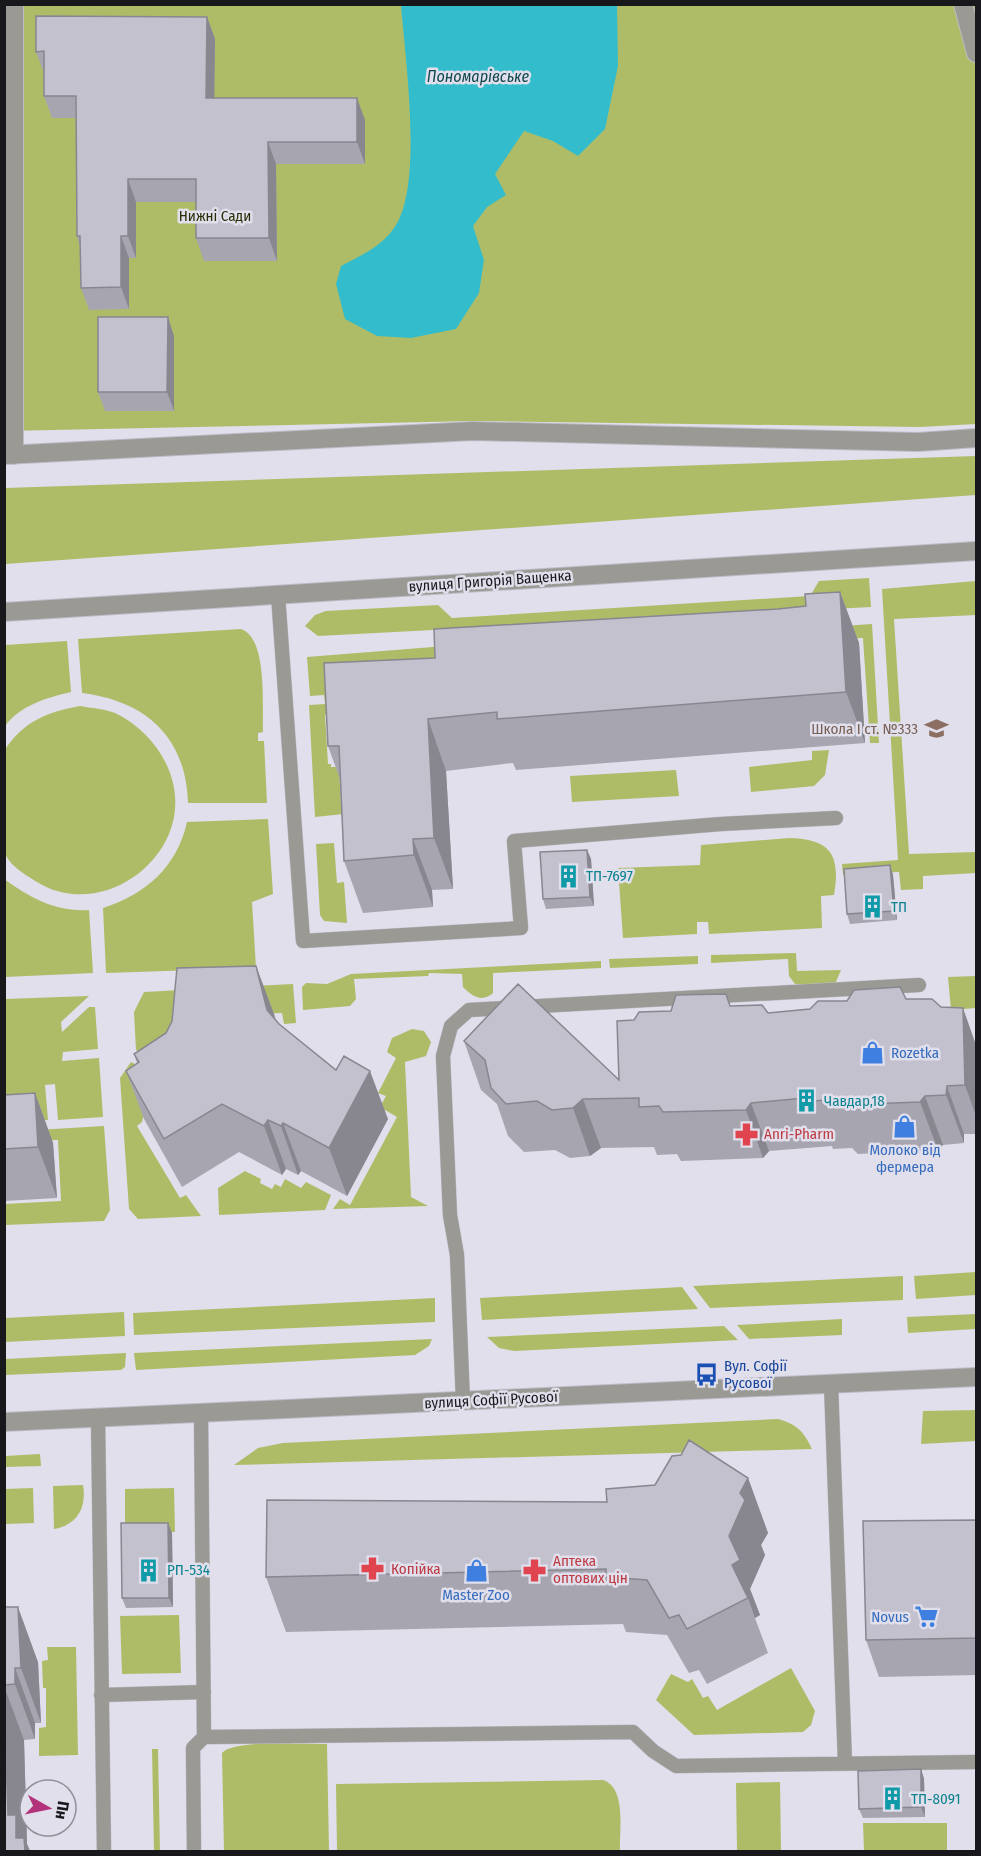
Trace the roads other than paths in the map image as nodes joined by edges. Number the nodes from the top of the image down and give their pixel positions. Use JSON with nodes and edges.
{"nodes":[{"id":1,"x":14,"y":4,"type":"edge"},
{"id":2,"x":963,"y":4,"type":"edge"},
{"id":3,"x":976,"y":53,"type":"edge"},
{"id":4,"x":976,"y":438,"type":"edge"},
{"id":5,"x":9,"y":455,"type":"edge"},
{"id":6,"x":976,"y":551,"type":"edge"},
{"id":7,"x":278,"y":595,"type":"junction"},
{"id":8,"x":4,"y":612,"type":"edge"},
{"id":9,"x":836,"y":818,"type":"dead end"},
{"id":10,"x":918,"y":985,"type":"dead end"},
{"id":11,"x":976,"y":1377,"type":"edge"},
{"id":12,"x":831,"y":1384,"type":"junction"},
{"id":13,"x":463,"y":1402,"type":"junction"},
{"id":14,"x":201,"y":1414,"type":"junction"},
{"id":15,"x":98,"y":1418,"type":"junction"},
{"id":16,"x":4,"y":1422,"type":"edge"},
{"id":17,"x":204,"y":1692,"type":"junction"},
{"id":18,"x":101,"y":1695,"type":"junction"},
{"id":19,"x":204,"y":1737,"type":"junction"},
{"id":20,"x":976,"y":1762,"type":"edge"},
{"id":21,"x":845,"y":1763,"type":"junction"},
{"id":22,"x":104,"y":1851,"type":"edge"},
{"id":23,"x":194,"y":1851,"type":"edge"}],
"edges":[{"from":1,"to":5,"type":"street"},
{"from":2,"to":3,"type":"street"},
{"from":4,"to":5,"type":"street"},
{"from":6,"to":7,"type":"street","name":"вулиця Григорія Ващенка"},
{"from":7,"to":8,"type":"street","name":"вулиця Григорія Ващенка"},
{"from":7,"to":9,"type":"lane"},
{"from":10,"to":13,"type":"lane"},
{"from":11,"to":12,"type":"street","name":"вулиця Софії Русової"},
{"from":12,"to":13,"type":"street","name":"вулиця Софії Русової"},
{"from":12,"to":21,"type":"lane"},
{"from":13,"to":14,"type":"street","name":"вулиця Софії Русової"},
{"from":14,"to":15,"type":"street","name":"вулиця Софії Русової"},
{"from":14,"to":17,"type":"lane"},
{"from":15,"to":16,"type":"street","name":"вулиця Софії Русової"},
{"from":15,"to":18,"type":"lane"},
{"from":17,"to":18,"type":"lane"},
{"from":17,"to":19,"type":"lane"},
{"from":18,"to":22,"type":"lane"},
{"from":19,"to":21,"type":"lane"},
{"from":19,"to":23,"type":"lane"},
{"from":20,"to":21,"type":"lane"}]}
